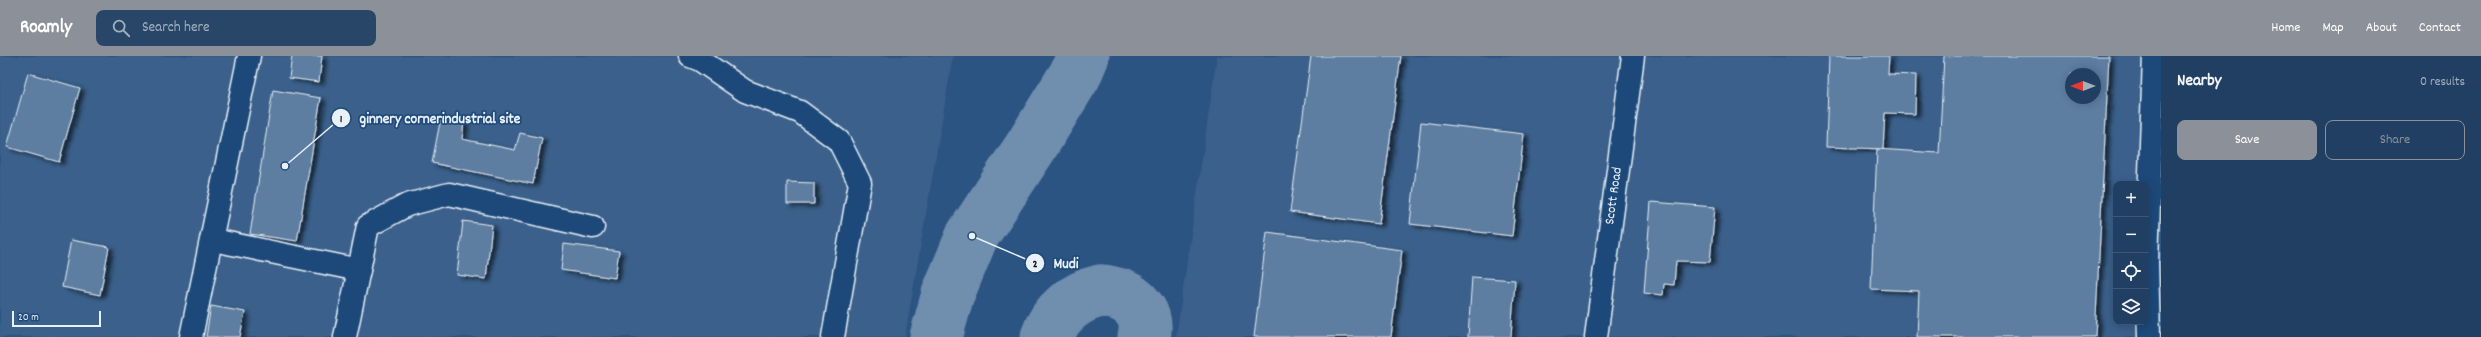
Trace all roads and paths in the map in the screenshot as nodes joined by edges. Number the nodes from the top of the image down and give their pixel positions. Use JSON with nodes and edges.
{"nodes":[{"id":1,"x":248,"y":56,"type":"edge"},
{"id":2,"x":690,"y":56,"type":"edge"},
{"id":3,"x":1633,"y":56,"type":"edge"},
{"id":4,"x":2154,"y":56,"type":"edge"},
{"id":5,"x":593,"y":227,"type":"dead end"},
{"id":6,"x":213,"y":240,"type":"junction"},
{"id":7,"x":359,"y":270,"type":"junction"},
{"id":8,"x":191,"y":337,"type":"edge"},
{"id":9,"x":345,"y":337,"type":"edge"},
{"id":10,"x":833,"y":337,"type":"edge"},
{"id":11,"x":1596,"y":337,"type":"edge"},
{"id":12,"x":2149,"y":337,"type":"edge"}],
"edges":[{"from":1,"to":6,"type":"lane"},
{"from":2,"to":10,"type":"lane"},
{"from":3,"to":11,"type":"lane","name":"Scott Road"},
{"from":4,"to":12,"type":"lane"},
{"from":5,"to":7,"type":"lane"},
{"from":6,"to":7,"type":"lane"},
{"from":6,"to":8,"type":"lane"},
{"from":7,"to":9,"type":"lane"}]}
